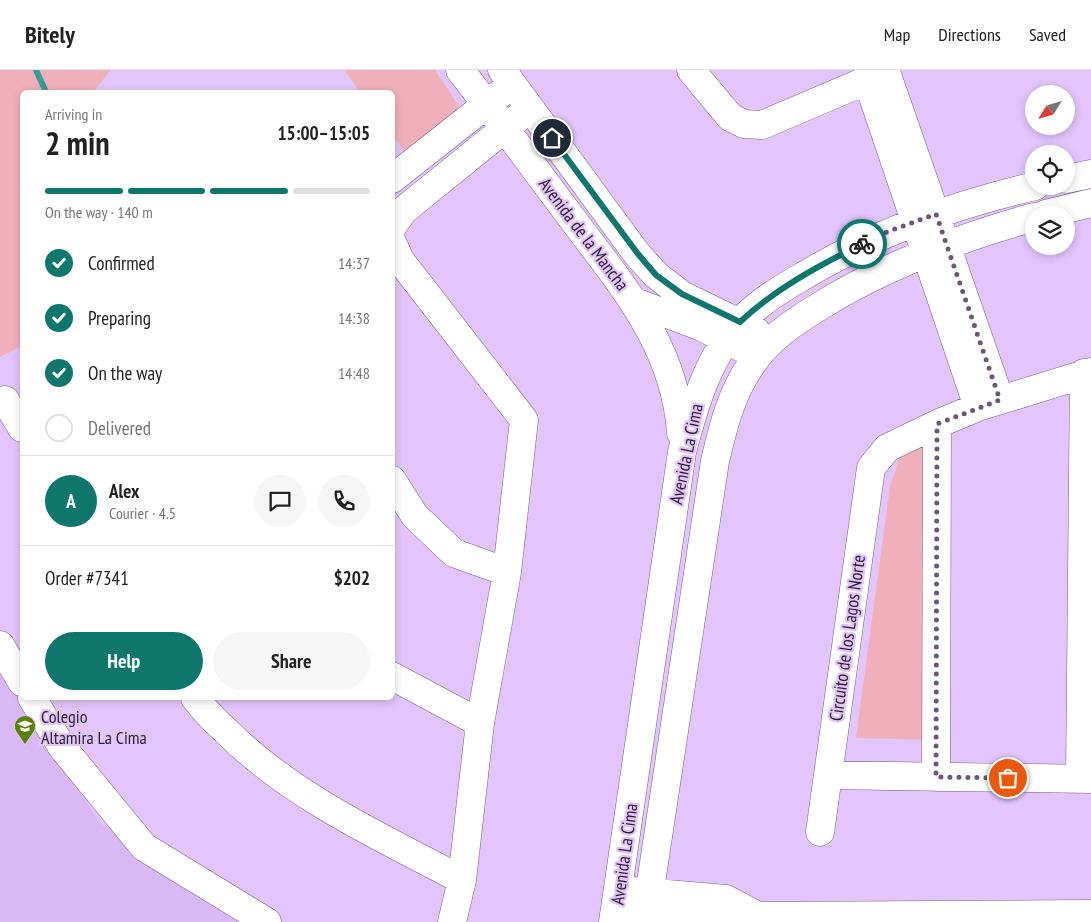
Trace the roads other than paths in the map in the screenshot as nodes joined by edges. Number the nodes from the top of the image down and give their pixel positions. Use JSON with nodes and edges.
{"nodes":[{"id":1,"x":460,"y":70,"type":"edge"},
{"id":2,"x":691,"y":70,"type":"edge"},
{"id":3,"x":882,"y":74,"type":"edge"},
{"id":4,"x":507,"y":77,"type":"edge"},
{"id":5,"x":487,"y":104,"type":"junction"},
{"id":6,"x":530,"y":109,"type":"junction"},
{"id":7,"x":504,"y":128,"type":"junction"},
{"id":8,"x":440,"y":143,"type":"junction"},
{"id":9,"x":458,"y":166,"type":"junction"},
{"id":10,"x":1091,"y":174,"type":"edge"},
{"id":11,"x":395,"y":177,"type":"edge"},
{"id":12,"x":1075,"y":177,"type":"edge"},
{"id":13,"x":1025,"y":189,"type":"edge"},
{"id":14,"x":1091,"y":203,"type":"edge"},
{"id":15,"x":1075,"y":207,"type":"edge"},
{"id":16,"x":925,"y":218,"type":"junction"},
{"id":17,"x":1025,"y":220,"type":"edge"},
{"id":18,"x":395,"y":223,"type":"edge"},
{"id":19,"x":936,"y":248,"type":"junction"},
{"id":20,"x":395,"y":249,"type":"edge"},
{"id":21,"x":635,"y":302,"type":"junction"},
{"id":22,"x":734,"y":331,"type":"junction"},
{"id":23,"x":765,"y":348,"type":"junction"},
{"id":24,"x":1088,"y":372,"type":"edge"},
{"id":25,"x":9,"y":398,"type":"edge"},
{"id":26,"x":989,"y":404,"type":"junction"},
{"id":27,"x":20,"y":423,"type":"edge"},
{"id":28,"x":937,"y":424,"type":"junction"},
{"id":29,"x":682,"y":452,"type":"junction"},
{"id":30,"x":395,"y":485,"type":"edge"},
{"id":31,"x":507,"y":572,"type":"junction"},
{"id":32,"x":0,"y":645,"type":"edge"},
{"id":33,"x":395,"y":678,"type":"edge"},
{"id":34,"x":20,"y":679,"type":"edge"},
{"id":35,"x":33,"y":700,"type":"edge"},
{"id":36,"x":196,"y":700,"type":"edge"},
{"id":37,"x":480,"y":722,"type":"junction"},
{"id":38,"x":828,"y":776,"type":"junction"},
{"id":39,"x":936,"y":777,"type":"junction"},
{"id":40,"x":1086,"y":779,"type":"edge"},
{"id":41,"x":820,"y":832,"type":"dead end"},
{"id":42,"x":462,"y":880,"type":"junction"},
{"id":43,"x":649,"y":892,"type":"junction"},
{"id":44,"x":616,"y":909,"type":"edge"},
{"id":45,"x":1091,"y":914,"type":"edge"},
{"id":46,"x":746,"y":919,"type":"edge"},
{"id":47,"x":811,"y":919,"type":"edge"},
{"id":48,"x":955,"y":919,"type":"edge"},
{"id":49,"x":645,"y":920,"type":"edge"},
{"id":50,"x":267,"y":922,"type":"edge"},
{"id":51,"x":452,"y":922,"type":"edge"},
{"id":52,"x":724,"y":922,"type":"edge"}],
"edges":[{"from":1,"to":5,"type":"street","name":"Avenida de la Mancha"},
{"from":2,"to":3,"type":"street"},
{"from":3,"to":16,"type":"street"},
{"from":4,"to":5,"type":"street"},
{"from":4,"to":6,"type":"street","name":"Avenida de la Mancha"},
{"from":5,"to":7,"type":"street","name":"Avenida de la Mancha"},
{"from":5,"to":8,"type":"street"},
{"from":6,"to":7,"type":"street"},
{"from":6,"to":22,"type":"street","name":"Avenida de la Mancha"},
{"from":7,"to":9,"type":"street"},
{"from":7,"to":21,"type":"street","name":"Avenida de la Mancha"},
{"from":8,"to":9,"type":"street"},
{"from":8,"to":11,"type":"street"},
{"from":9,"to":18,"type":"street"},
{"from":10,"to":12,"type":"street"},
{"from":13,"to":16,"type":"street","name":"Avenida La Cima"},
{"from":14,"to":15,"type":"street"},
{"from":16,"to":19,"type":"street"},
{"from":16,"to":22,"type":"street","name":"Avenida La Cima"},
{"from":17,"to":19,"type":"street","name":"Avenida La Cima"},
{"from":19,"to":23,"type":"street","name":"Avenida La Cima"},
{"from":19,"to":26,"type":"street"},
{"from":20,"to":31,"type":"street"},
{"from":21,"to":22,"type":"street","name":"Avenida de la Mancha"},
{"from":21,"to":29,"type":"street","name":"Avenida de la Mancha"},
{"from":22,"to":23,"type":"street","name":"Avenida de la Mancha"},
{"from":22,"to":29,"type":"street","name":"Avenida La Cima"},
{"from":23,"to":43,"type":"street","name":"Avenida La Cima"},
{"from":24,"to":26,"type":"street"},
{"from":24,"to":40,"type":"street"},
{"from":25,"to":27,"type":"street"},
{"from":26,"to":28,"type":"street"},
{"from":28,"to":38,"type":"street","name":"Circuito de los Lagos Norte"},
{"from":28,"to":39,"type":"street"},
{"from":29,"to":44,"type":"street","name":"Avenida La Cima"},
{"from":30,"to":31,"type":"street"},
{"from":31,"to":37,"type":"street"},
{"from":32,"to":34,"type":"street"},
{"from":33,"to":37,"type":"street"},
{"from":35,"to":50,"type":"street"},
{"from":36,"to":42,"type":"street"},
{"from":37,"to":42,"type":"street"},
{"from":38,"to":39,"type":"street"},
{"from":38,"to":41,"type":"street","name":"Circuito de los Lagos Norte"},
{"from":39,"to":40,"type":"street"},
{"from":42,"to":51,"type":"street"},
{"from":43,"to":44,"type":"street"},
{"from":43,"to":46,"type":"street"},
{"from":43,"to":49,"type":"street","name":"Avenida La Cima"},
{"from":44,"to":49,"type":"street"},
{"from":45,"to":48,"type":"street"},
{"from":46,"to":47,"type":"street"},
{"from":47,"to":48,"type":"street"},
{"from":49,"to":52,"type":"street"}]}
